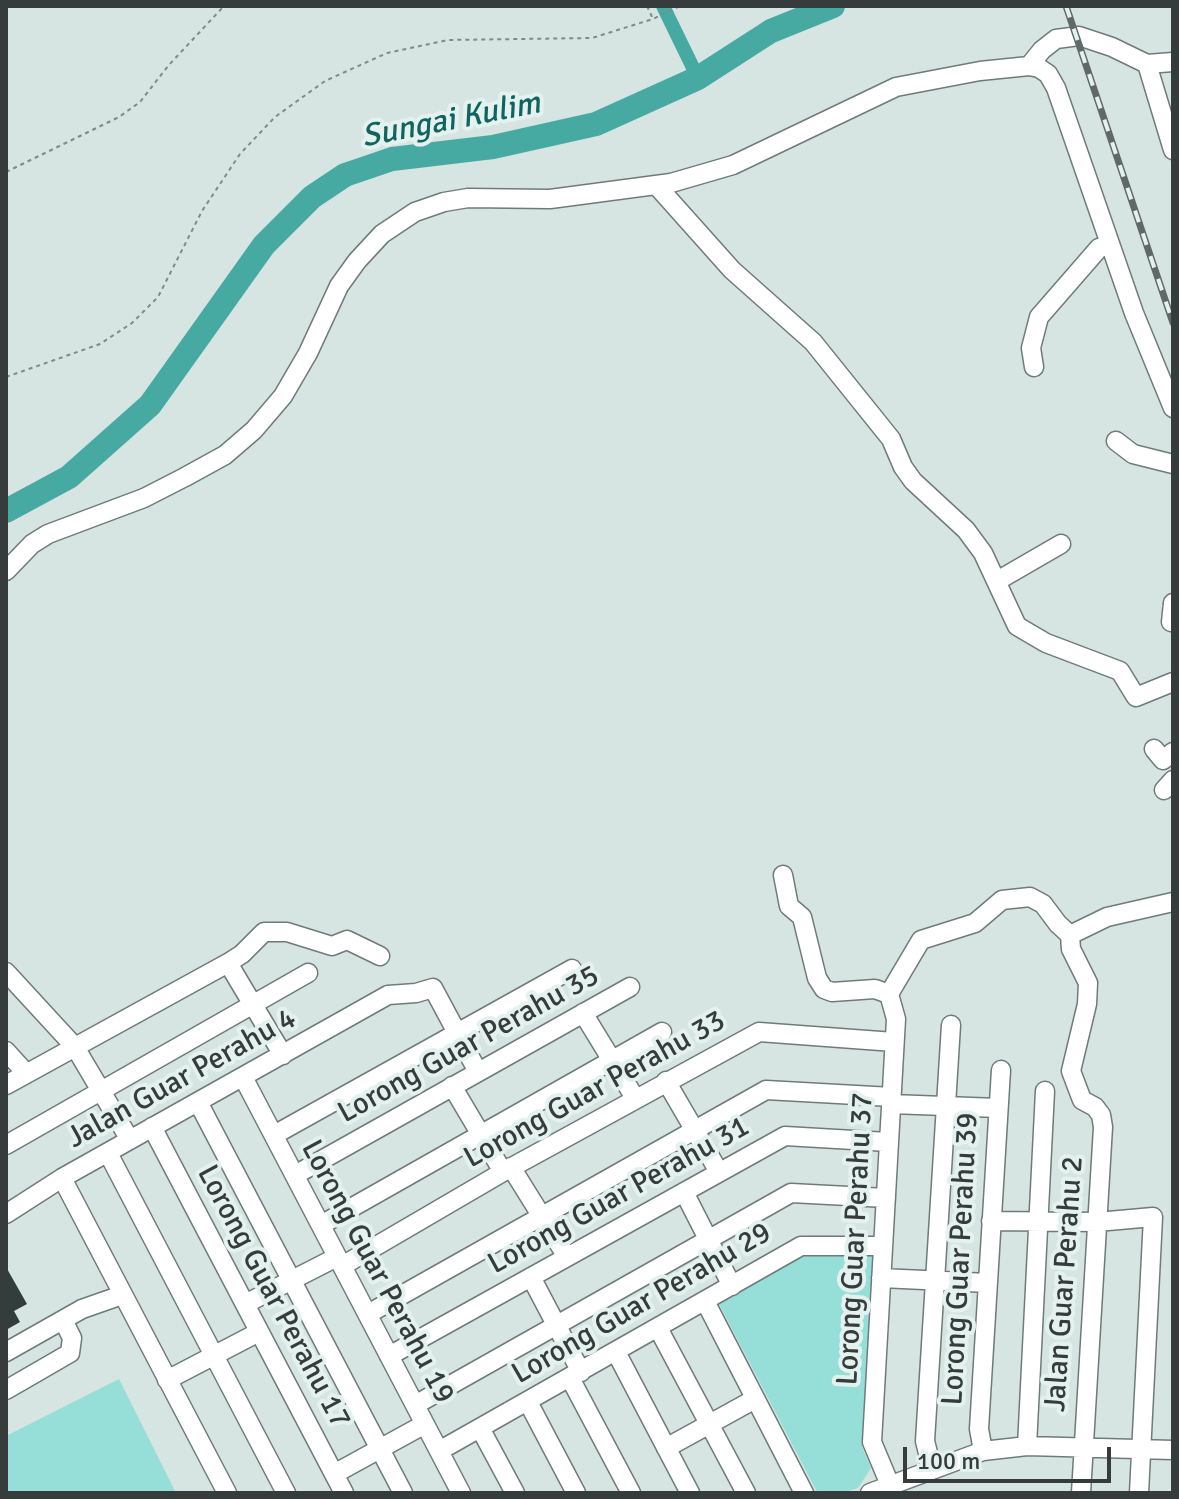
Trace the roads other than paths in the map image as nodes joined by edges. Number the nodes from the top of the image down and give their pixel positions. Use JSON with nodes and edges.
{"nodes":[{"id":1,"x":1173,"y":62,"type":"edge"},
{"id":2,"x":1147,"y":64,"type":"junction"},
{"id":3,"x":1029,"y":66,"type":"junction"},
{"id":4,"x":1173,"y":150,"type":"edge"},
{"id":5,"x":657,"y":186,"type":"junction"},
{"id":6,"x":1110,"y":245,"type":"junction"},
{"id":7,"x":1034,"y":367,"type":"dead end"},
{"id":8,"x":1173,"y":408,"type":"edge"},
{"id":9,"x":1116,"y":441,"type":"dead end"},
{"id":10,"x":1169,"y":459,"type":"edge"},
{"id":11,"x":1061,"y":544,"type":"dead end"},
{"id":12,"x":6,"y":571,"type":"edge"},
{"id":13,"x":997,"y":581,"type":"junction"},
{"id":14,"x":1173,"y":682,"type":"edge"},
{"id":15,"x":783,"y":875,"type":"dead end"},
{"id":16,"x":1173,"y":902,"type":"edge"},
{"id":17,"x":1070,"y":935,"type":"junction"},
{"id":18,"x":380,"y":956,"type":"dead end"},
{"id":19,"x":235,"y":958,"type":"junction"},
{"id":20,"x":572,"y":969,"type":"dead end"},
{"id":21,"x":6,"y":972,"type":"edge"},
{"id":22,"x":308,"y":973,"type":"dead end"},
{"id":23,"x":630,"y":987,"type":"dead end"},
{"id":24,"x":889,"y":994,"type":"junction"},
{"id":25,"x":252,"y":1004,"type":"junction"},
{"id":26,"x":583,"y":1013,"type":"junction"},
{"id":27,"x":951,"y":1025,"type":"dead end"},
{"id":28,"x":459,"y":1032,"type":"junction"},
{"id":29,"x":662,"y":1032,"type":"dead end"},
{"id":30,"x":894,"y":1042,"type":"junction"},
{"id":31,"x":75,"y":1047,"type":"junction"},
{"id":32,"x":6,"y":1051,"type":"edge"},
{"id":33,"x":283,"y":1055,"type":"junction"},
{"id":34,"x":611,"y":1061,"type":"junction"},
{"id":35,"x":1001,"y":1070,"type":"dead end"},
{"id":36,"x":478,"y":1072,"type":"junction"},
{"id":37,"x":26,"y":1073,"type":"junction"},
{"id":38,"x":243,"y":1077,"type":"junction"},
{"id":39,"x":666,"y":1081,"type":"junction"},
{"id":40,"x":6,"y":1085,"type":"edge"},
{"id":41,"x":452,"y":1086,"type":"junction"},
{"id":42,"x":101,"y":1090,"type":"junction"},
{"id":43,"x":1045,"y":1091,"type":"dead end"},
{"id":44,"x":635,"y":1098,"type":"junction"},
{"id":45,"x":891,"y":1100,"type":"junction"},
{"id":46,"x":198,"y":1102,"type":"junction"},
{"id":47,"x":946,"y":1106,"type":"junction"},
{"id":48,"x":998,"y":1108,"type":"junction"},
{"id":49,"x":152,"y":1127,"type":"junction"},
{"id":50,"x":695,"y":1131,"type":"junction"},
{"id":51,"x":274,"y":1135,"type":"junction"},
{"id":52,"x":481,"y":1135,"type":"junction"},
{"id":53,"x":130,"y":1140,"type":"junction"},
{"id":54,"x":888,"y":1142,"type":"junction"},
{"id":55,"x":6,"y":1145,"type":"edge"},
{"id":56,"x":108,"y":1153,"type":"junction"},
{"id":57,"x":507,"y":1169,"type":"junction"},
{"id":58,"x":719,"y":1172,"type":"junction"},
{"id":59,"x":295,"y":1175,"type":"junction"},
{"id":60,"x":62,"y":1178,"type":"junction"},
{"id":61,"x":684,"y":1192,"type":"junction"},
{"id":62,"x":886,"y":1198,"type":"junction"},
{"id":63,"x":6,"y":1214,"type":"edge"},
{"id":64,"x":542,"y":1217,"type":"junction"},
{"id":65,"x":1038,"y":1220,"type":"junction"},
{"id":66,"x":991,"y":1221,"type":"junction"},
{"id":67,"x":1097,"y":1222,"type":"junction"},
{"id":68,"x":321,"y":1225,"type":"junction"},
{"id":69,"x":708,"y":1240,"type":"junction"},
{"id":70,"x":883,"y":1246,"type":"junction"},
{"id":71,"x":567,"y":1257,"type":"junction"},
{"id":72,"x":340,"y":1261,"type":"junction"},
{"id":73,"x":531,"y":1277,"type":"junction"},
{"id":74,"x":881,"y":1278,"type":"junction"},
{"id":75,"x":935,"y":1281,"type":"junction"},
{"id":76,"x":292,"y":1282,"type":"junction"},
{"id":77,"x":988,"y":1283,"type":"junction"},
{"id":78,"x":732,"y":1286,"type":"junction"},
{"id":79,"x":122,"y":1295,"type":"junction"},
{"id":80,"x":705,"y":1301,"type":"junction"},
{"id":81,"x":245,"y":1304,"type":"junction"},
{"id":82,"x":368,"y":1314,"type":"junction"},
{"id":83,"x":63,"y":1320,"type":"junction"},
{"id":84,"x":557,"y":1325,"type":"junction"},
{"id":85,"x":658,"y":1328,"type":"junction"},
{"id":86,"x":259,"y":1332,"type":"junction"},
{"id":87,"x":6,"y":1352,"type":"edge"},
{"id":88,"x":616,"y":1352,"type":"junction"},
{"id":89,"x":214,"y":1356,"type":"junction"},
{"id":90,"x":389,"y":1356,"type":"junction"},
{"id":91,"x":576,"y":1375,"type":"junction"},
{"id":92,"x":167,"y":1380,"type":"junction"},
{"id":93,"x":6,"y":1390,"type":"edge"},
{"id":94,"x":755,"y":1399,"type":"junction"},
{"id":95,"x":528,"y":1402,"type":"junction"},
{"id":96,"x":415,"y":1405,"type":"junction"},
{"id":97,"x":425,"y":1424,"type":"junction"},
{"id":98,"x":709,"y":1424,"type":"junction"},
{"id":99,"x":480,"y":1428,"type":"junction"},
{"id":100,"x":1027,"y":1446,"type":"junction"},
{"id":101,"x":379,"y":1448,"type":"junction"},
{"id":102,"x":666,"y":1448,"type":"junction"},
{"id":103,"x":1082,"y":1449,"type":"junction"},
{"id":104,"x":1173,"y":1450,"type":"edge"},
{"id":105,"x":439,"y":1451,"type":"junction"},
{"id":106,"x":983,"y":1451,"type":"junction"},
{"id":107,"x":1141,"y":1451,"type":"junction"},
{"id":108,"x":932,"y":1469,"type":"junction"},
{"id":109,"x":890,"y":1485,"type":"junction"},
{"id":110,"x":336,"y":1486,"type":"edge"},
{"id":111,"x":227,"y":1493,"type":"edge"},
{"id":112,"x":286,"y":1493,"type":"edge"},
{"id":113,"x":403,"y":1493,"type":"edge"},
{"id":114,"x":461,"y":1493,"type":"edge"},
{"id":115,"x":515,"y":1493,"type":"edge"},
{"id":116,"x":576,"y":1493,"type":"edge"},
{"id":117,"x":631,"y":1493,"type":"edge"},
{"id":118,"x":690,"y":1493,"type":"edge"},
{"id":119,"x":746,"y":1493,"type":"edge"},
{"id":120,"x":804,"y":1493,"type":"edge"},
{"id":121,"x":870,"y":1493,"type":"edge"},
{"id":122,"x":1081,"y":1493,"type":"edge"},
{"id":123,"x":1139,"y":1493,"type":"edge"}],
"edges":[{"from":1,"to":2,"type":"street"},
{"from":2,"to":3,"type":"street"},
{"from":2,"to":4,"type":"street"},
{"from":3,"to":5,"type":"street"},
{"from":3,"to":6,"type":"street"},
{"from":5,"to":12,"type":"street"},
{"from":5,"to":13,"type":"street"},
{"from":6,"to":7,"type":"street"},
{"from":6,"to":8,"type":"street"},
{"from":9,"to":10,"type":"street"},
{"from":11,"to":13,"type":"street"},
{"from":13,"to":14,"type":"street"},
{"from":15,"to":24,"type":"street"},
{"from":16,"to":17,"type":"street"},
{"from":17,"to":24,"type":"street"},
{"from":17,"to":67,"type":"street","name":"Jalan Guar Perahu 2"},
{"from":18,"to":19,"type":"street"},
{"from":19,"to":25,"type":"street"},
{"from":19,"to":31,"type":"street"},
{"from":20,"to":28,"type":"street"},
{"from":21,"to":31,"type":"street"},
{"from":22,"to":25,"type":"street"},
{"from":23,"to":26,"type":"street","name":"Lorong Guar Perahu 35"},
{"from":24,"to":30,"type":"street","name":"Lorong Guar Perahu 37"},
{"from":25,"to":33,"type":"street"},
{"from":25,"to":42,"type":"street"},
{"from":26,"to":34,"type":"street"},
{"from":26,"to":36,"type":"street","name":"Lorong Guar Perahu 35"},
{"from":27,"to":47,"type":"street"},
{"from":28,"to":33,"type":"street","name":"Jalan Guar Perahu 4"},
{"from":28,"to":36,"type":"street"},
{"from":28,"to":51,"type":"street"},
{"from":29,"to":34,"type":"street"},
{"from":30,"to":39,"type":"street","name":"Lorong Guar Perahu 33"},
{"from":30,"to":45,"type":"street","name":"Lorong Guar Perahu 37"},
{"from":31,"to":37,"type":"street"},
{"from":31,"to":42,"type":"street"},
{"from":32,"to":37,"type":"street"},
{"from":33,"to":38,"type":"street","name":"Jalan Guar Perahu 4"},
{"from":34,"to":44,"type":"street"},
{"from":34,"to":52,"type":"street"},
{"from":35,"to":48,"type":"street","name":"Lorong Guar Perahu 39"},
{"from":36,"to":41,"type":"street","name":"Lorong Guar Perahu 35"},
{"from":37,"to":40,"type":"street"},
{"from":38,"to":46,"type":"street","name":"Jalan Guar Perahu 4"},
{"from":38,"to":51,"type":"street","name":"Lorong Guar Perahu 19"},
{"from":39,"to":44,"type":"street","name":"Lorong Guar Perahu 33"},
{"from":39,"to":50,"type":"street"},
{"from":41,"to":52,"type":"street"},
{"from":41,"to":59,"type":"street","name":"Lorong Guar Perahu 35"},
{"from":42,"to":53,"type":"street"},
{"from":42,"to":55,"type":"street"},
{"from":43,"to":65,"type":"street"},
{"from":44,"to":57,"type":"street","name":"Lorong Guar Perahu 33"},
{"from":45,"to":47,"type":"street"},
{"from":45,"to":50,"type":"street"},
{"from":45,"to":54,"type":"street","name":"Lorong Guar Perahu 37"},
{"from":46,"to":49,"type":"street","name":"Jalan Guar Perahu 4"},
{"from":46,"to":76,"type":"street"},
{"from":47,"to":48,"type":"street"},
{"from":47,"to":75,"type":"street"},
{"from":48,"to":66,"type":"street","name":"Lorong Guar Perahu 39"},
{"from":49,"to":53,"type":"street","name":"Jalan Guar Perahu 4"},
{"from":49,"to":81,"type":"street","name":"Lorong Guar Perahu 17"},
{"from":50,"to":58,"type":"street"},
{"from":50,"to":64,"type":"street"},
{"from":51,"to":59,"type":"street","name":"Lorong Guar Perahu 19"},
{"from":52,"to":57,"type":"street"},
{"from":52,"to":68,"type":"street"},
{"from":53,"to":56,"type":"street","name":"Jalan Guar Perahu 4"},
{"from":54,"to":58,"type":"street","name":"Lorong Guar Perahu 31"},
{"from":54,"to":62,"type":"street","name":"Lorong Guar Perahu 37"},
{"from":56,"to":60,"type":"street","name":"Jalan Guar Perahu 4"},
{"from":56,"to":89,"type":"street"},
{"from":57,"to":64,"type":"street"},
{"from":57,"to":72,"type":"street","name":"Lorong Guar Perahu 33"},
{"from":58,"to":61,"type":"street","name":"Lorong Guar Perahu 31"},
{"from":59,"to":68,"type":"street","name":"Lorong Guar Perahu 19"},
{"from":60,"to":63,"type":"street","name":"Jalan Guar Perahu 4"},
{"from":60,"to":79,"type":"street"},
{"from":61,"to":69,"type":"street"},
{"from":61,"to":71,"type":"street","name":"Lorong Guar Perahu 31"},
{"from":62,"to":69,"type":"street"},
{"from":62,"to":70,"type":"street","name":"Lorong Guar Perahu 37"},
{"from":64,"to":71,"type":"street"},
{"from":64,"to":82,"type":"street"},
{"from":65,"to":66,"type":"street"},
{"from":65,"to":67,"type":"street"},
{"from":65,"to":100,"type":"street"},
{"from":66,"to":77,"type":"street","name":"Lorong Guar Perahu 39"},
{"from":67,"to":103,"type":"street","name":"Jalan Guar Perahu 2"},
{"from":67,"to":107,"type":"street"},
{"from":68,"to":72,"type":"street","name":"Lorong Guar Perahu 19"},
{"from":69,"to":78,"type":"street"},
{"from":69,"to":84,"type":"street"},
{"from":70,"to":74,"type":"street","name":"Lorong Guar Perahu 37"},
{"from":70,"to":78,"type":"street","name":"Lorong Guar Perahu 29"},
{"from":71,"to":73,"type":"street","name":"Lorong Guar Perahu 31"},
{"from":72,"to":76,"type":"street","name":"Lorong Guar Perahu 33"},
{"from":72,"to":82,"type":"street","name":"Lorong Guar Perahu 19"},
{"from":73,"to":84,"type":"street"},
{"from":73,"to":90,"type":"street","name":"Lorong Guar Perahu 31"},
{"from":74,"to":75,"type":"street"},
{"from":74,"to":109,"type":"street","name":"Lorong Guar Perahu 37"},
{"from":75,"to":77,"type":"street"},
{"from":75,"to":108,"type":"street"},
{"from":76,"to":81,"type":"street","name":"Lorong Guar Perahu 33"},
{"from":76,"to":101,"type":"street"},
{"from":77,"to":106,"type":"street","name":"Lorong Guar Perahu 39"},
{"from":78,"to":80,"type":"street","name":"Lorong Guar Perahu 29"},
{"from":79,"to":83,"type":"street"},
{"from":79,"to":92,"type":"street"},
{"from":80,"to":85,"type":"street","name":"Lorong Guar Perahu 29"},
{"from":80,"to":94,"type":"street"},
{"from":81,"to":86,"type":"street","name":"Lorong Guar Perahu 17"},
{"from":82,"to":90,"type":"street","name":"Lorong Guar Perahu 19"},
{"from":83,"to":87,"type":"street"},
{"from":83,"to":93,"type":"street"},
{"from":84,"to":91,"type":"street"},
{"from":84,"to":96,"type":"street"},
{"from":85,"to":88,"type":"street","name":"Lorong Guar Perahu 29"},
{"from":85,"to":98,"type":"street"},
{"from":86,"to":89,"type":"street"},
{"from":86,"to":110,"type":"street","name":"Lorong Guar Perahu 17"},
{"from":88,"to":91,"type":"street","name":"Lorong Guar Perahu 29"},
{"from":88,"to":102,"type":"street"},
{"from":89,"to":92,"type":"street"},
{"from":89,"to":112,"type":"street"},
{"from":90,"to":96,"type":"street","name":"Lorong Guar Perahu 19"},
{"from":91,"to":95,"type":"street","name":"Lorong Guar Perahu 29"},
{"from":91,"to":117,"type":"street"},
{"from":92,"to":111,"type":"street"},
{"from":94,"to":98,"type":"street"},
{"from":94,"to":120,"type":"street"},
{"from":95,"to":99,"type":"street","name":"Lorong Guar Perahu 29"},
{"from":95,"to":116,"type":"street"},
{"from":96,"to":97,"type":"street","name":"Lorong Guar Perahu 19"},
{"from":97,"to":101,"type":"street"},
{"from":97,"to":105,"type":"street","name":"Lorong Guar Perahu 19"},
{"from":98,"to":102,"type":"street"},
{"from":98,"to":119,"type":"street"},
{"from":99,"to":105,"type":"street","name":"Lorong Guar Perahu 29"},
{"from":99,"to":115,"type":"street"},
{"from":100,"to":103,"type":"street"},
{"from":100,"to":106,"type":"street"},
{"from":101,"to":110,"type":"street"},
{"from":101,"to":113,"type":"street"},
{"from":102,"to":118,"type":"street"},
{"from":103,"to":107,"type":"street"},
{"from":103,"to":122,"type":"street","name":"Jalan Guar Perahu 2"},
{"from":104,"to":107,"type":"street"},
{"from":105,"to":114,"type":"street","name":"Lorong Guar Perahu 19"},
{"from":106,"to":108,"type":"street"},
{"from":107,"to":123,"type":"street"},
{"from":108,"to":109,"type":"street"},
{"from":109,"to":121,"type":"street"}]}
